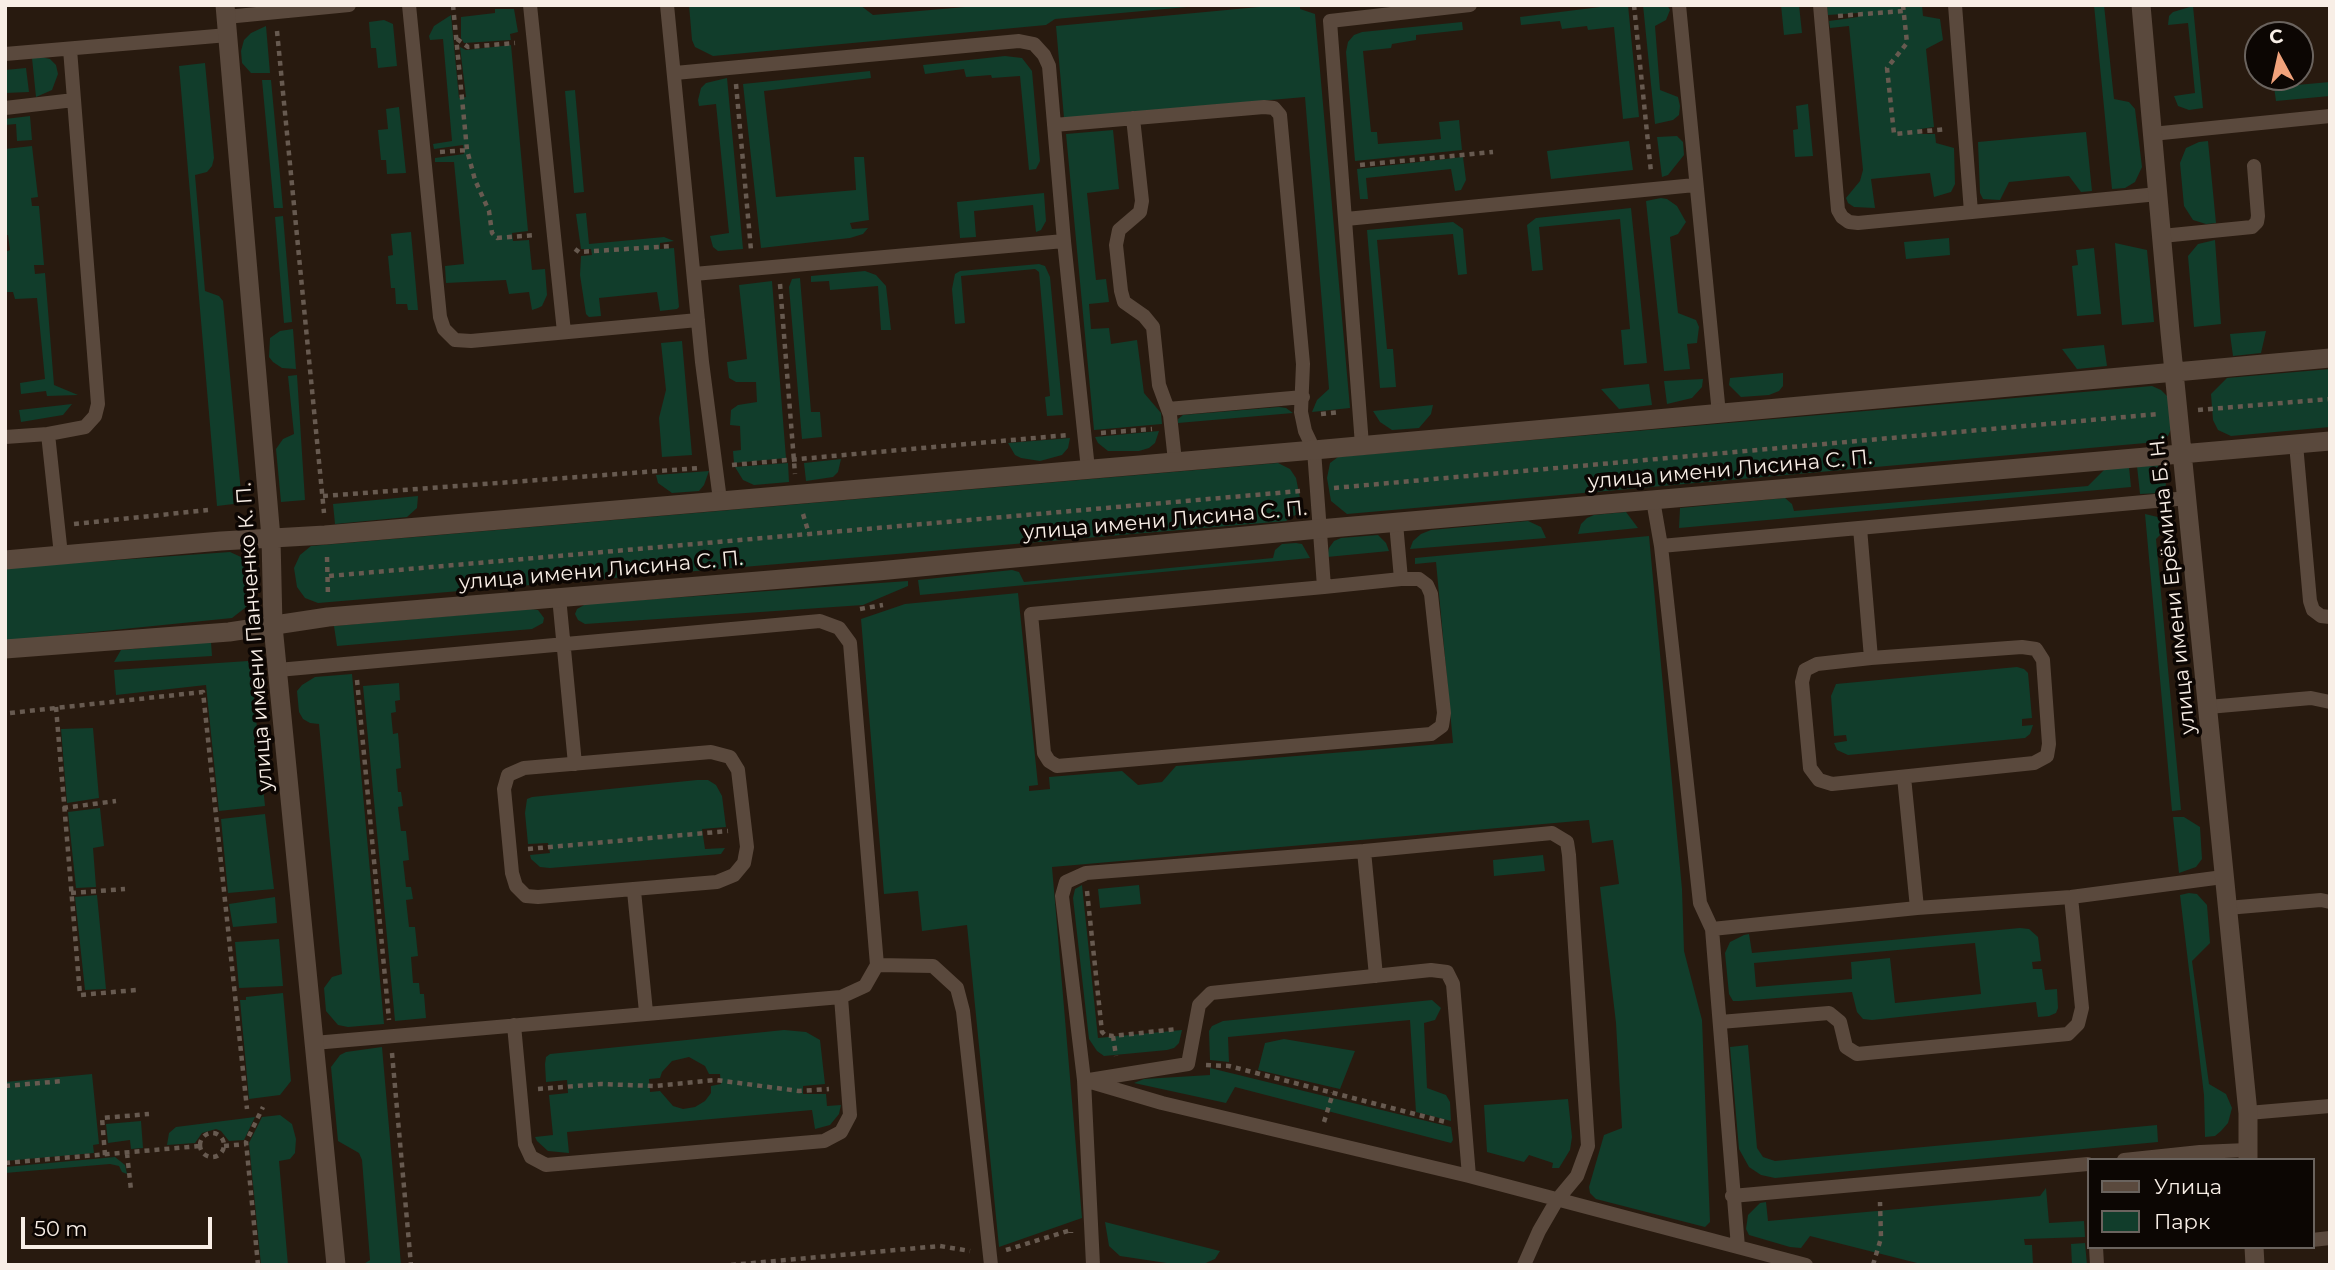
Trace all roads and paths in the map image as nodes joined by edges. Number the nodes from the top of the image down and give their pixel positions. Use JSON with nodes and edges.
{"nodes":[{"id":1,"x":349,"y":5,"type":"edge"},
{"id":2,"x":409,"y":5,"type":"edge"},
{"id":3,"x":453,"y":5,"type":"edge"},
{"id":4,"x":530,"y":5,"type":"edge"},
{"id":5,"x":667,"y":5,"type":"edge"},
{"id":6,"x":1470,"y":5,"type":"edge"},
{"id":7,"x":1634,"y":5,"type":"edge"},
{"id":8,"x":1679,"y":5,"type":"edge"},
{"id":9,"x":1955,"y":5,"type":"edge"},
{"id":10,"x":2141,"y":5,"type":"edge"},
{"id":11,"x":1903,"y":8,"type":"edge"},
{"id":12,"x":1820,"y":11,"type":"edge"},
{"id":13,"x":276,"y":12,"type":"junction"},
{"id":14,"x":226,"y":19,"type":"edge"},
{"id":15,"x":457,"y":38,"type":"junction"},
{"id":16,"x":534,"y":41,"type":"junction"},
{"id":17,"x":70,"y":49,"type":"junction"},
{"id":18,"x":5,"y":54,"type":"edge"},
{"id":19,"x":735,"y":68,"type":"junction"},
{"id":20,"x":675,"y":73,"type":"junction"},
{"id":21,"x":74,"y":100,"type":"junction"},
{"id":22,"x":5,"y":108,"type":"edge"},
{"id":23,"x":2330,"y":116,"type":"edge"},
{"id":24,"x":1133,"y":118,"type":"junction"},
{"id":25,"x":1054,"y":125,"type":"junction"},
{"id":26,"x":1964,"y":128,"type":"junction"},
{"id":27,"x":2152,"y":134,"type":"junction"},
{"id":28,"x":1493,"y":152,"type":"dead end"},
{"id":29,"x":1342,"y":166,"type":"junction"},
{"id":30,"x":2254,"y":166,"type":"dead end"},
{"id":31,"x":1695,"y":185,"type":"junction"},
{"id":32,"x":1652,"y":190,"type":"junction"},
{"id":33,"x":2158,"y":194,"type":"junction"},
{"id":34,"x":1970,"y":212,"type":"junction"},
{"id":35,"x":1346,"y":219,"type":"junction"},
{"id":36,"x":554,"y":234,"type":"junction"},
{"id":37,"x":2162,"y":236,"type":"junction"},
{"id":38,"x":1064,"y":241,"type":"junction"},
{"id":39,"x":692,"y":244,"type":"junction"},
{"id":40,"x":779,"y":266,"type":"junction"},
{"id":41,"x":753,"y":268,"type":"junction"},
{"id":42,"x":694,"y":274,"type":"junction"},
{"id":43,"x":698,"y":320,"type":"junction"},
{"id":44,"x":564,"y":332,"type":"junction"},
{"id":45,"x":2330,"y":358,"type":"edge"},
{"id":46,"x":2174,"y":372,"type":"junction"},
{"id":47,"x":1303,"y":397,"type":"junction"},
{"id":48,"x":1168,"y":409,"type":"junction"},
{"id":49,"x":1719,"y":414,"type":"junction"},
{"id":50,"x":48,"y":434,"type":"junction"},
{"id":51,"x":5,"y":438,"type":"edge"},
{"id":52,"x":2330,"y":440,"type":"edge"},
{"id":53,"x":2296,"y":443,"type":"junction"},
{"id":54,"x":1362,"y":445,"type":"junction"},
{"id":55,"x":1314,"y":450,"type":"junction"},
{"id":56,"x":2183,"y":454,"type":"junction"},
{"id":57,"x":1175,"y":461,"type":"junction"},
{"id":58,"x":1088,"y":469,"type":"junction"},
{"id":59,"x":797,"y":494,"type":"junction"},
{"id":60,"x":2188,"y":498,"type":"junction"},
{"id":61,"x":720,"y":500,"type":"junction"},
{"id":62,"x":1653,"y":500,"type":"junction"},
{"id":63,"x":208,"y":510,"type":"dead end"},
{"id":64,"x":1396,"y":523,"type":"junction"},
{"id":65,"x":1860,"y":528,"type":"junction"},
{"id":66,"x":1320,"y":529,"type":"junction"},
{"id":67,"x":59,"y":531,"type":"junction"},
{"id":68,"x":809,"y":534,"type":"dead end"},
{"id":69,"x":326,"y":535,"type":"junction"},
{"id":70,"x":271,"y":538,"type":"junction"},
{"id":71,"x":1661,"y":546,"type":"junction"},
{"id":72,"x":61,"y":555,"type":"junction"},
{"id":73,"x":5,"y":560,"type":"edge"},
{"id":74,"x":1401,"y":579,"type":"junction"},
{"id":75,"x":1324,"y":587,"type":"junction"},
{"id":76,"x":559,"y":597,"type":"junction"},
{"id":77,"x":883,"y":605,"type":"dead end"},
{"id":78,"x":860,"y":610,"type":"dead end"},
{"id":79,"x":328,"y":617,"type":"junction"},
{"id":80,"x":2330,"y":617,"type":"edge"},
{"id":81,"x":273,"y":626,"type":"junction"},
{"id":82,"x":562,"y":645,"type":"junction"},
{"id":83,"x":5,"y":649,"type":"edge"},
{"id":84,"x":1871,"y":658,"type":"junction"},
{"id":85,"x":355,"y":663,"type":"junction"},
{"id":86,"x":278,"y":670,"type":"junction"},
{"id":87,"x":2330,"y":702,"type":"edge"},
{"id":88,"x":2207,"y":706,"type":"junction"},
{"id":89,"x":56,"y":707,"type":"junction"},
{"id":90,"x":10,"y":713,"type":"dead end"},
{"id":91,"x":575,"y":764,"type":"junction"},
{"id":92,"x":1904,"y":776,"type":"junction"},
{"id":93,"x":116,"y":801,"type":"dead end"},
{"id":94,"x":63,"y":808,"type":"junction"},
{"id":95,"x":745,"y":829,"type":"junction"},
{"id":96,"x":510,"y":851,"type":"junction"},
{"id":97,"x":1364,"y":851,"type":"junction"},
{"id":98,"x":1086,"y":873,"type":"junction"},
{"id":99,"x":2224,"y":877,"type":"junction"},
{"id":100,"x":125,"y":889,"type":"dead end"},
{"id":101,"x":634,"y":891,"type":"junction"},
{"id":102,"x":71,"y":893,"type":"junction"},
{"id":103,"x":2071,"y":897,"type":"junction"},
{"id":104,"x":2330,"y":902,"type":"edge"},
{"id":105,"x":1917,"y":908,"type":"junction"},
{"id":106,"x":2227,"y":908,"type":"junction"},
{"id":107,"x":1712,"y":929,"type":"junction"},
{"id":108,"x":877,"y":965,"type":"junction"},
{"id":109,"x":1376,"y":976,"type":"junction"},
{"id":110,"x":136,"y":990,"type":"dead end"},
{"id":111,"x":841,"y":997,"type":"junction"},
{"id":112,"x":646,"y":1012,"type":"junction"},
{"id":113,"x":1720,"y":1022,"type":"junction"},
{"id":114,"x":514,"y":1025,"type":"junction"},
{"id":115,"x":1195,"y":1027,"type":"junction"},
{"id":116,"x":390,"y":1036,"type":"junction"},
{"id":117,"x":1113,"y":1036,"type":"junction"},
{"id":118,"x":314,"y":1043,"type":"junction"},
{"id":119,"x":1116,"y":1057,"type":"dead end"},
{"id":120,"x":1188,"y":1064,"type":"junction"},
{"id":121,"x":1084,"y":1080,"type":"junction"},
{"id":122,"x":63,"y":1082,"type":"dead end"},
{"id":123,"x":5,"y":1086,"type":"edge"},
{"id":124,"x":848,"y":1087,"type":"junction"},
{"id":125,"x":520,"y":1091,"type":"junction"},
{"id":126,"x":1333,"y":1093,"type":"junction"},
{"id":127,"x":2330,"y":1105,"type":"edge"},
{"id":128,"x":263,"y":1107,"type":"dead end"},
{"id":129,"x":247,"y":1109,"type":"dead end"},
{"id":130,"x":1327,"y":1112,"type":"dead end"},
{"id":131,"x":2248,"y":1112,"type":"junction"},
{"id":132,"x":149,"y":1114,"type":"dead end"},
{"id":133,"x":1465,"y":1125,"type":"junction"},
{"id":134,"x":246,"y":1144,"type":"junction"},
{"id":135,"x":200,"y":1146,"type":"junction"},
{"id":136,"x":224,"y":1146,"type":"junction"},
{"id":137,"x":127,"y":1153,"type":"junction"},
{"id":138,"x":104,"y":1155,"type":"junction"},
{"id":139,"x":2247,"y":1155,"type":"edge"},
{"id":140,"x":2143,"y":1158,"type":"edge"},
{"id":141,"x":5,"y":1163,"type":"edge"},
{"id":142,"x":2086,"y":1164,"type":"edge"},
{"id":143,"x":1469,"y":1176,"type":"junction"},
{"id":144,"x":1879,"y":1183,"type":"junction"},
{"id":145,"x":131,"y":1190,"type":"dead end"},
{"id":146,"x":1732,"y":1196,"type":"junction"},
{"id":147,"x":1557,"y":1200,"type":"junction"},
{"id":148,"x":1072,"y":1241,"type":"dead end"},
{"id":149,"x":1738,"y":1248,"type":"junction"},
{"id":150,"x":991,"y":1260,"type":"edge"},
{"id":151,"x":258,"y":1265,"type":"edge"},
{"id":152,"x":336,"y":1265,"type":"edge"},
{"id":153,"x":411,"y":1265,"type":"edge"},
{"id":154,"x":731,"y":1265,"type":"edge"},
{"id":155,"x":1093,"y":1265,"type":"edge"},
{"id":156,"x":1524,"y":1265,"type":"edge"},
{"id":157,"x":1805,"y":1265,"type":"edge"},
{"id":158,"x":1873,"y":1265,"type":"edge"}],
"edges":[{"from":1,"to":13,"type":"lane"},
{"from":2,"to":44,"type":"lane"},
{"from":3,"to":15,"type":"path"},
{"from":4,"to":16,"type":"lane"},
{"from":5,"to":20,"type":"lane"},
{"from":6,"to":29,"type":"lane"},
{"from":7,"to":32,"type":"path"},
{"from":8,"to":31,"type":"lane"},
{"from":9,"to":26,"type":"lane"},
{"from":10,"to":27,"type":"street","name":"улица имени Ерёмина Б. Н."},
{"from":11,"to":12,"type":"path"},
{"from":11,"to":26,"type":"path"},
{"from":12,"to":34,"type":"lane"},
{"from":13,"to":14,"type":"lane"},
{"from":13,"to":69,"type":"path"},
{"from":14,"to":17,"type":"lane"},
{"from":14,"to":70,"type":"street","name":"улица имени Панченко К. П."},
{"from":15,"to":16,"type":"path"},
{"from":15,"to":36,"type":"path"},
{"from":16,"to":36,"type":"lane"},
{"from":17,"to":18,"type":"lane"},
{"from":17,"to":21,"type":"lane"},
{"from":19,"to":20,"type":"lane"},
{"from":19,"to":25,"type":"lane"},
{"from":19,"to":41,"type":"path"},
{"from":20,"to":39,"type":"lane"},
{"from":21,"to":22,"type":"lane"},
{"from":21,"to":50,"type":"lane"},
{"from":23,"to":27,"type":"lane"},
{"from":24,"to":25,"type":"lane"},
{"from":24,"to":47,"type":"lane"},
{"from":24,"to":48,"type":"lane"},
{"from":25,"to":38,"type":"lane"},
{"from":26,"to":34,"type":"lane"},
{"from":27,"to":33,"type":"street","name":"улица имени Ерёмина Б. Н."},
{"from":28,"to":29,"type":"path"},
{"from":29,"to":35,"type":"lane"},
{"from":30,"to":37,"type":"lane"},
{"from":31,"to":32,"type":"lane"},
{"from":31,"to":49,"type":"lane"},
{"from":32,"to":35,"type":"lane"},
{"from":33,"to":34,"type":"lane"},
{"from":33,"to":37,"type":"street","name":"улица имени Ерёмина Б. Н."},
{"from":35,"to":54,"type":"lane"},
{"from":36,"to":39,"type":"path"},
{"from":36,"to":44,"type":"lane"},
{"from":37,"to":46,"type":"street","name":"улица имени Ерёмина Б. Н."},
{"from":38,"to":40,"type":"lane"},
{"from":38,"to":58,"type":"lane"},
{"from":39,"to":42,"type":"lane"},
{"from":40,"to":41,"type":"lane"},
{"from":40,"to":59,"type":"path"},
{"from":41,"to":42,"type":"lane"},
{"from":42,"to":43,"type":"lane"},
{"from":43,"to":44,"type":"lane"},
{"from":43,"to":61,"type":"lane"},
{"from":45,"to":46,"type":"street"},
{"from":46,"to":49,"type":"street"},
{"from":46,"to":56,"type":"street","name":"улица имени Ерёмина Б. Н."},
{"from":47,"to":48,"type":"lane"},
{"from":47,"to":55,"type":"lane"},
{"from":48,"to":57,"type":"lane"},
{"from":49,"to":54,"type":"street"},
{"from":50,"to":51,"type":"lane"},
{"from":50,"to":67,"type":"lane"},
{"from":52,"to":53,"type":"street","name":"улица имени Лисина С. П."},
{"from":53,"to":56,"type":"street","name":"улица имени Лисина С. П."},
{"from":53,"to":80,"type":"lane"},
{"from":54,"to":55,"type":"street"},
{"from":55,"to":57,"type":"street"},
{"from":55,"to":66,"type":"lane"},
{"from":56,"to":60,"type":"street","name":"улица имени Ерёмина Б. Н."},
{"from":56,"to":62,"type":"street","name":"улица имени Лисина С. П."},
{"from":57,"to":58,"type":"street"},
{"from":58,"to":59,"type":"street"},
{"from":59,"to":61,"type":"street"},
{"from":59,"to":68,"type":"path"},
{"from":60,"to":65,"type":"lane"},
{"from":60,"to":88,"type":"street","name":"улица имени Ерёмина Б. Н."},
{"from":61,"to":69,"type":"street"},
{"from":62,"to":64,"type":"street","name":"улица имени Лисина С. П."},
{"from":62,"to":71,"type":"lane"},
{"from":63,"to":67,"type":"path"},
{"from":64,"to":66,"type":"street","name":"улица имени Лисина С. П."},
{"from":64,"to":74,"type":"lane"},
{"from":65,"to":71,"type":"lane"},
{"from":65,"to":84,"type":"lane"},
{"from":66,"to":75,"type":"lane"},
{"from":66,"to":76,"type":"street","name":"улица имени Лисина С. П."},
{"from":67,"to":72,"type":"lane"},
{"from":69,"to":70,"type":"street"},
{"from":69,"to":79,"type":"path"},
{"from":70,"to":72,"type":"street"},
{"from":70,"to":81,"type":"street","name":"улица имени Панченко К. П."},
{"from":71,"to":107,"type":"lane"},
{"from":72,"to":73,"type":"street"},
{"from":74,"to":75,"type":"lane"},
{"from":74,"to":75,"type":"lane"},
{"from":76,"to":79,"type":"street","name":"улица имени Лисина С. П."},
{"from":76,"to":82,"type":"lane"},
{"from":77,"to":78,"type":"path"},
{"from":79,"to":81,"type":"street","name":"улица имени Лисина С. П."},
{"from":81,"to":83,"type":"street","name":"улица имени Лисина С. П."},
{"from":81,"to":86,"type":"street","name":"улица имени Панченко К. П."},
{"from":82,"to":85,"type":"lane"},
{"from":82,"to":91,"type":"lane"},
{"from":82,"to":108,"type":"lane"},
{"from":84,"to":92,"type":"lane"},
{"from":84,"to":92,"type":"lane"},
{"from":85,"to":86,"type":"lane"},
{"from":85,"to":116,"type":"path"},
{"from":86,"to":118,"type":"street","name":"улица имени Панченко К. П."},
{"from":87,"to":88,"type":"lane"},
{"from":88,"to":99,"type":"street","name":"улица имени Ерёмина Б. Н."},
{"from":89,"to":90,"type":"path"},
{"from":89,"to":94,"type":"path"},
{"from":89,"to":129,"type":"path"},
{"from":91,"to":95,"type":"lane"},
{"from":91,"to":96,"type":"lane"},
{"from":92,"to":105,"type":"lane"},
{"from":93,"to":94,"type":"path"},
{"from":94,"to":102,"type":"path"},
{"from":95,"to":96,"type":"path"},
{"from":95,"to":101,"type":"lane"},
{"from":96,"to":101,"type":"lane"},
{"from":97,"to":98,"type":"lane"},
{"from":97,"to":109,"type":"lane"},
{"from":97,"to":147,"type":"lane"},
{"from":98,"to":117,"type":"path"},
{"from":98,"to":121,"type":"lane"},
{"from":99,"to":103,"type":"lane"},
{"from":99,"to":106,"type":"street","name":"улица имени Ерёмина Б. Н."},
{"from":100,"to":102,"type":"path"},
{"from":101,"to":112,"type":"lane"},
{"from":102,"to":110,"type":"path"},
{"from":103,"to":105,"type":"lane"},
{"from":103,"to":113,"type":"lane"},
{"from":104,"to":106,"type":"lane"},
{"from":105,"to":107,"type":"lane"},
{"from":106,"to":131,"type":"street","name":"улица имени Ерёмина Б. Н."},
{"from":107,"to":113,"type":"lane"},
{"from":108,"to":111,"type":"lane"},
{"from":108,"to":150,"type":"lane"},
{"from":109,"to":115,"type":"lane"},
{"from":109,"to":133,"type":"lane"},
{"from":111,"to":112,"type":"lane"},
{"from":111,"to":124,"type":"lane"},
{"from":112,"to":114,"type":"lane"},
{"from":113,"to":146,"type":"lane"},
{"from":114,"to":116,"type":"lane"},
{"from":114,"to":125,"type":"lane"},
{"from":115,"to":117,"type":"path"},
{"from":115,"to":120,"type":"lane"},
{"from":116,"to":118,"type":"lane"},
{"from":116,"to":153,"type":"path"},
{"from":117,"to":119,"type":"path"},
{"from":118,"to":152,"type":"street","name":"улица имени Панченко К. П."},
{"from":120,"to":121,"type":"lane"},
{"from":120,"to":126,"type":"path"},
{"from":121,"to":143,"type":"lane"},
{"from":121,"to":155,"type":"lane"},
{"from":122,"to":123,"type":"path"},
{"from":124,"to":125,"type":"path"},
{"from":124,"to":125,"type":"lane"},
{"from":126,"to":130,"type":"path"},
{"from":126,"to":133,"type":"path"},
{"from":127,"to":131,"type":"lane"},
{"from":128,"to":134,"type":"path"},
{"from":131,"to":139,"type":"street","name":"улица имени Ерёмина Б. Н."},
{"from":132,"to":138,"type":"path"},
{"from":133,"to":143,"type":"lane"},
{"from":134,"to":136,"type":"path"},
{"from":134,"to":151,"type":"path"},
{"from":135,"to":136,"type":"path"},
{"from":135,"to":136,"type":"path"},
{"from":135,"to":137,"type":"path"},
{"from":137,"to":138,"type":"path"},
{"from":137,"to":145,"type":"path"},
{"from":138,"to":141,"type":"path"},
{"from":139,"to":140,"type":"lane"},
{"from":142,"to":144,"type":"lane"},
{"from":143,"to":147,"type":"lane"},
{"from":144,"to":146,"type":"lane"},
{"from":144,"to":158,"type":"path"},
{"from":146,"to":149,"type":"lane"},
{"from":147,"to":149,"type":"lane"},
{"from":147,"to":156,"type":"lane"},
{"from":148,"to":150,"type":"path"},
{"from":149,"to":157,"type":"lane"},
{"from":150,"to":154,"type":"path"}]}
